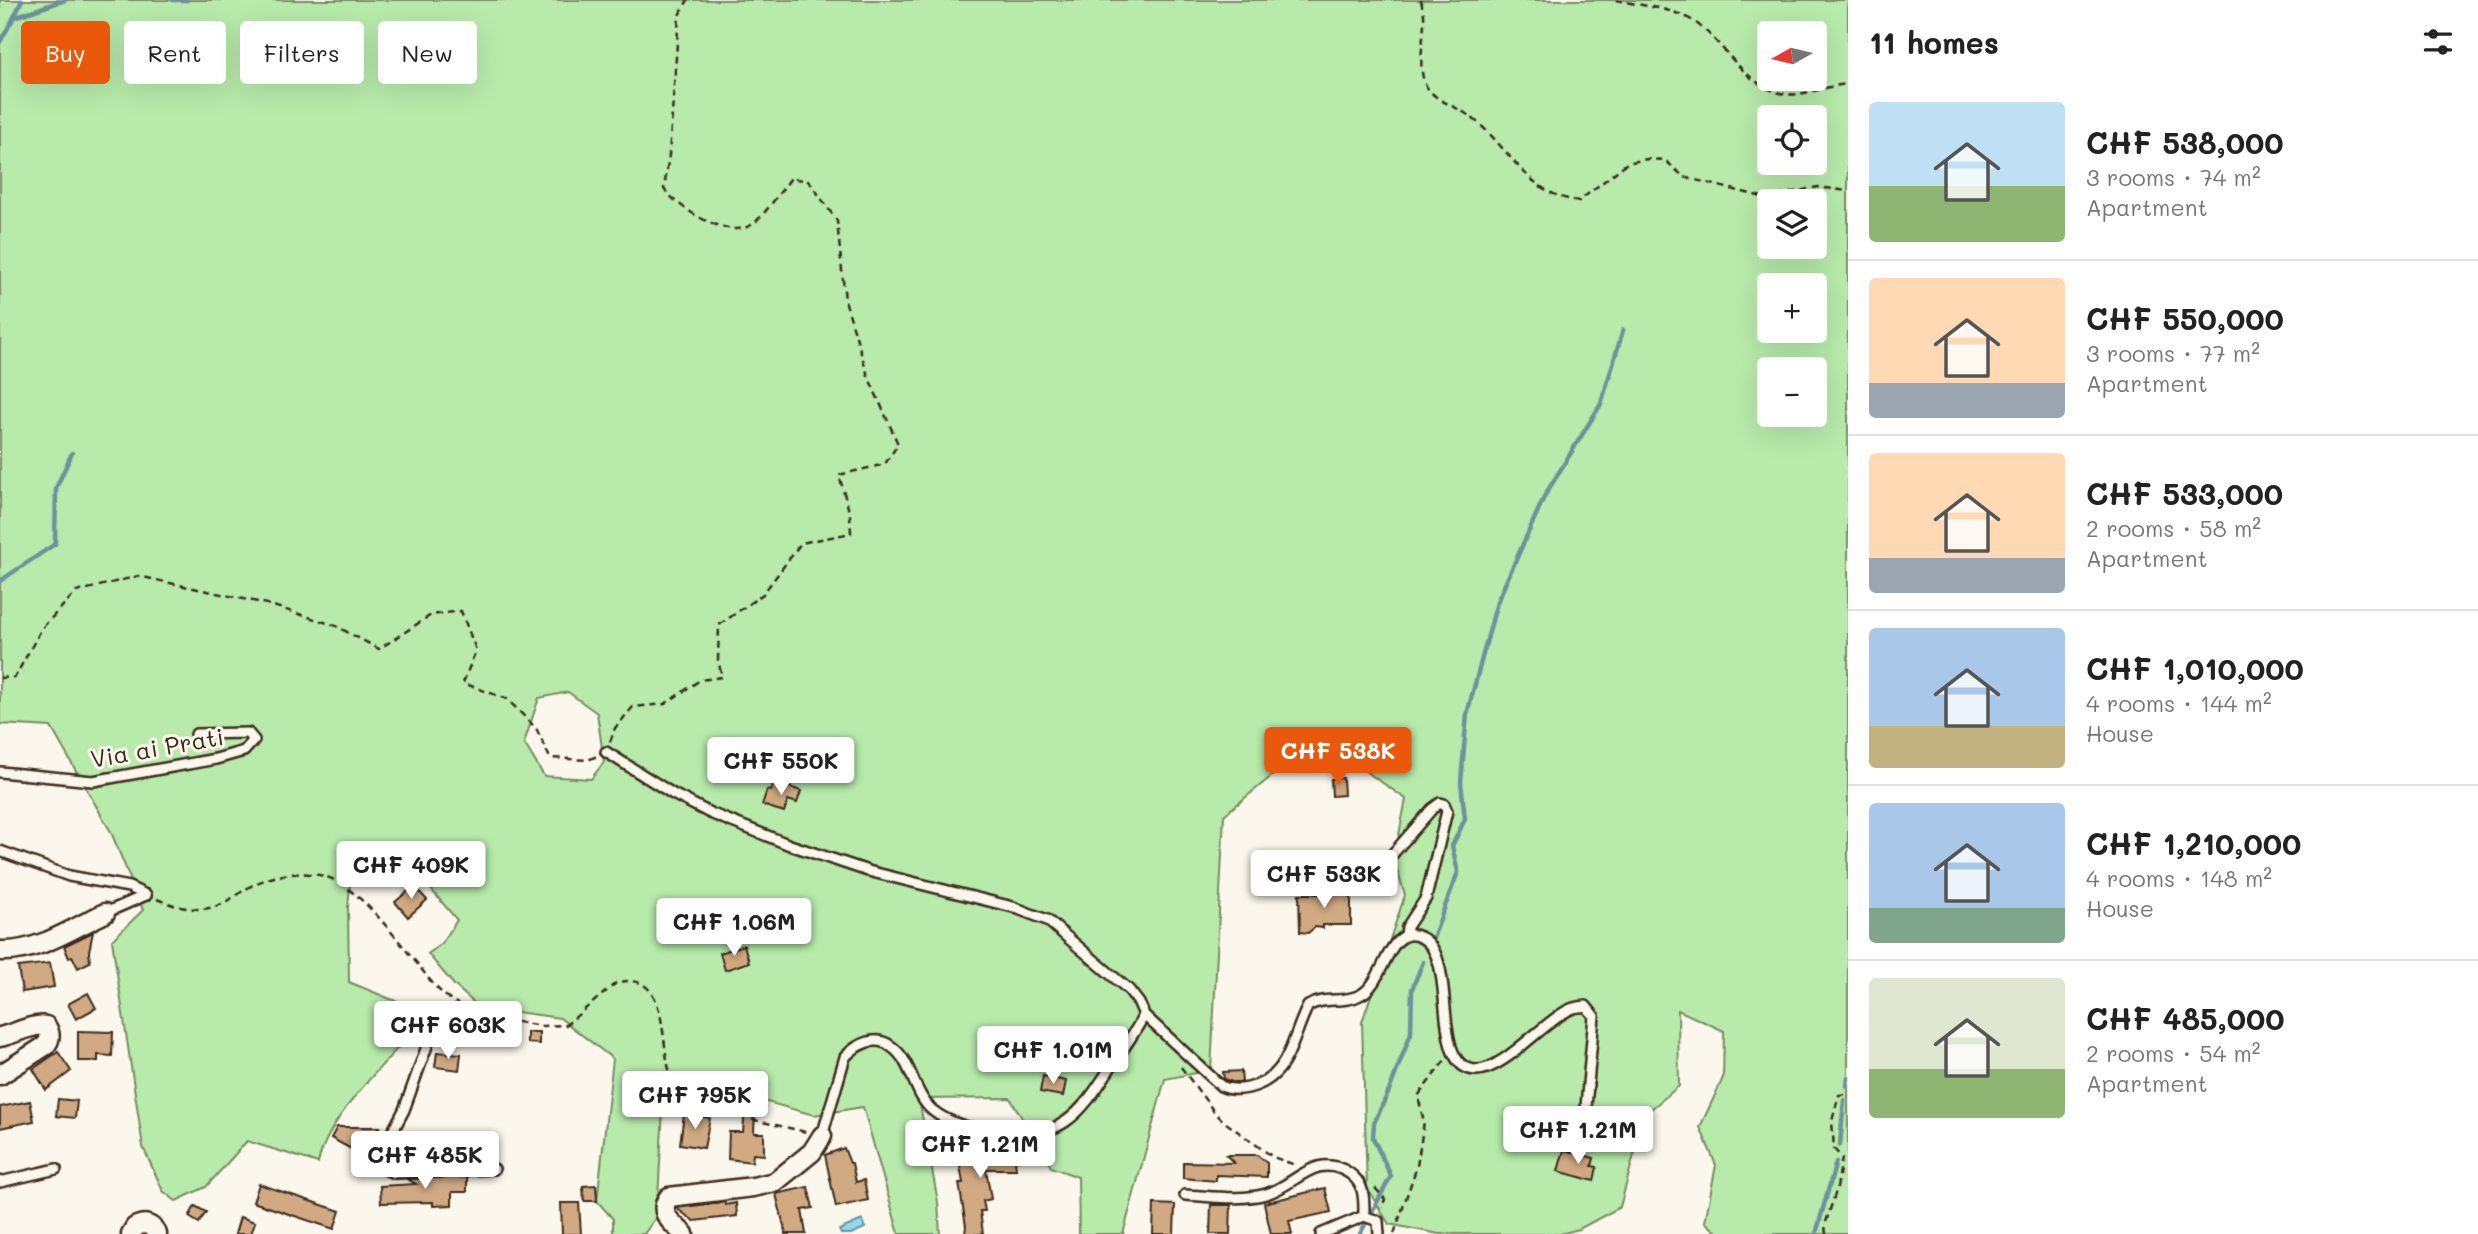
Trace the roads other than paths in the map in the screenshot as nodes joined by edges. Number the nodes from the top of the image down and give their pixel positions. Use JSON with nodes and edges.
{"nodes":[{"id":1,"x":196,"y":734,"type":"dead end"},
{"id":2,"x":606,"y":752,"type":"road end"},
{"id":3,"x":0,"y":772,"type":"edge"},
{"id":4,"x":0,"y":850,"type":"edge"},
{"id":5,"x":1383,"y":865,"type":"dead end"},
{"id":6,"x":105,"y":912,"type":"joint"},
{"id":7,"x":1406,"y":935,"type":"junction"},
{"id":8,"x":0,"y":951,"type":"edge"},
{"id":9,"x":481,"y":1014,"type":"road end"},
{"id":10,"x":1144,"y":1016,"type":"junction"},
{"id":11,"x":0,"y":1037,"type":"edge"},
{"id":12,"x":0,"y":1075,"type":"edge"},
{"id":13,"x":822,"y":1136,"type":"joint"},
{"id":14,"x":1613,"y":1144,"type":"dead end"},
{"id":15,"x":56,"y":1169,"type":"dead end"},
{"id":16,"x":494,"y":1169,"type":"dead end"},
{"id":17,"x":0,"y":1182,"type":"edge"},
{"id":18,"x":1185,"y":1195,"type":"dead end"},
{"id":19,"x":1368,"y":1217,"type":"junction"},
{"id":20,"x":131,"y":1234,"type":"edge"},
{"id":21,"x":157,"y":1234,"type":"edge"},
{"id":22,"x":684,"y":1234,"type":"edge"},
{"id":23,"x":1321,"y":1234,"type":"edge"},
{"id":24,"x":1379,"y":1234,"type":"edge"}],
"edges":[{"from":1,"to":3,"type":"lane","name":"Via ai Prati"},
{"from":2,"to":10,"type":"lane"},
{"from":4,"to":6,"type":"lane"},
{"from":5,"to":7,"type":"lane"},
{"from":6,"to":8,"type":"street"},
{"from":7,"to":10,"type":"lane"},
{"from":7,"to":14,"type":"lane"},
{"from":9,"to":16,"type":"lane"},
{"from":10,"to":13,"type":"lane"},
{"from":11,"to":12,"type":"street"},
{"from":13,"to":22,"type":"street"},
{"from":15,"to":17,"type":"lane"},
{"from":18,"to":19,"type":"lane"},
{"from":19,"to":23,"type":"lane"},
{"from":19,"to":24,"type":"lane"},
{"from":20,"to":21,"type":"street"}]}
